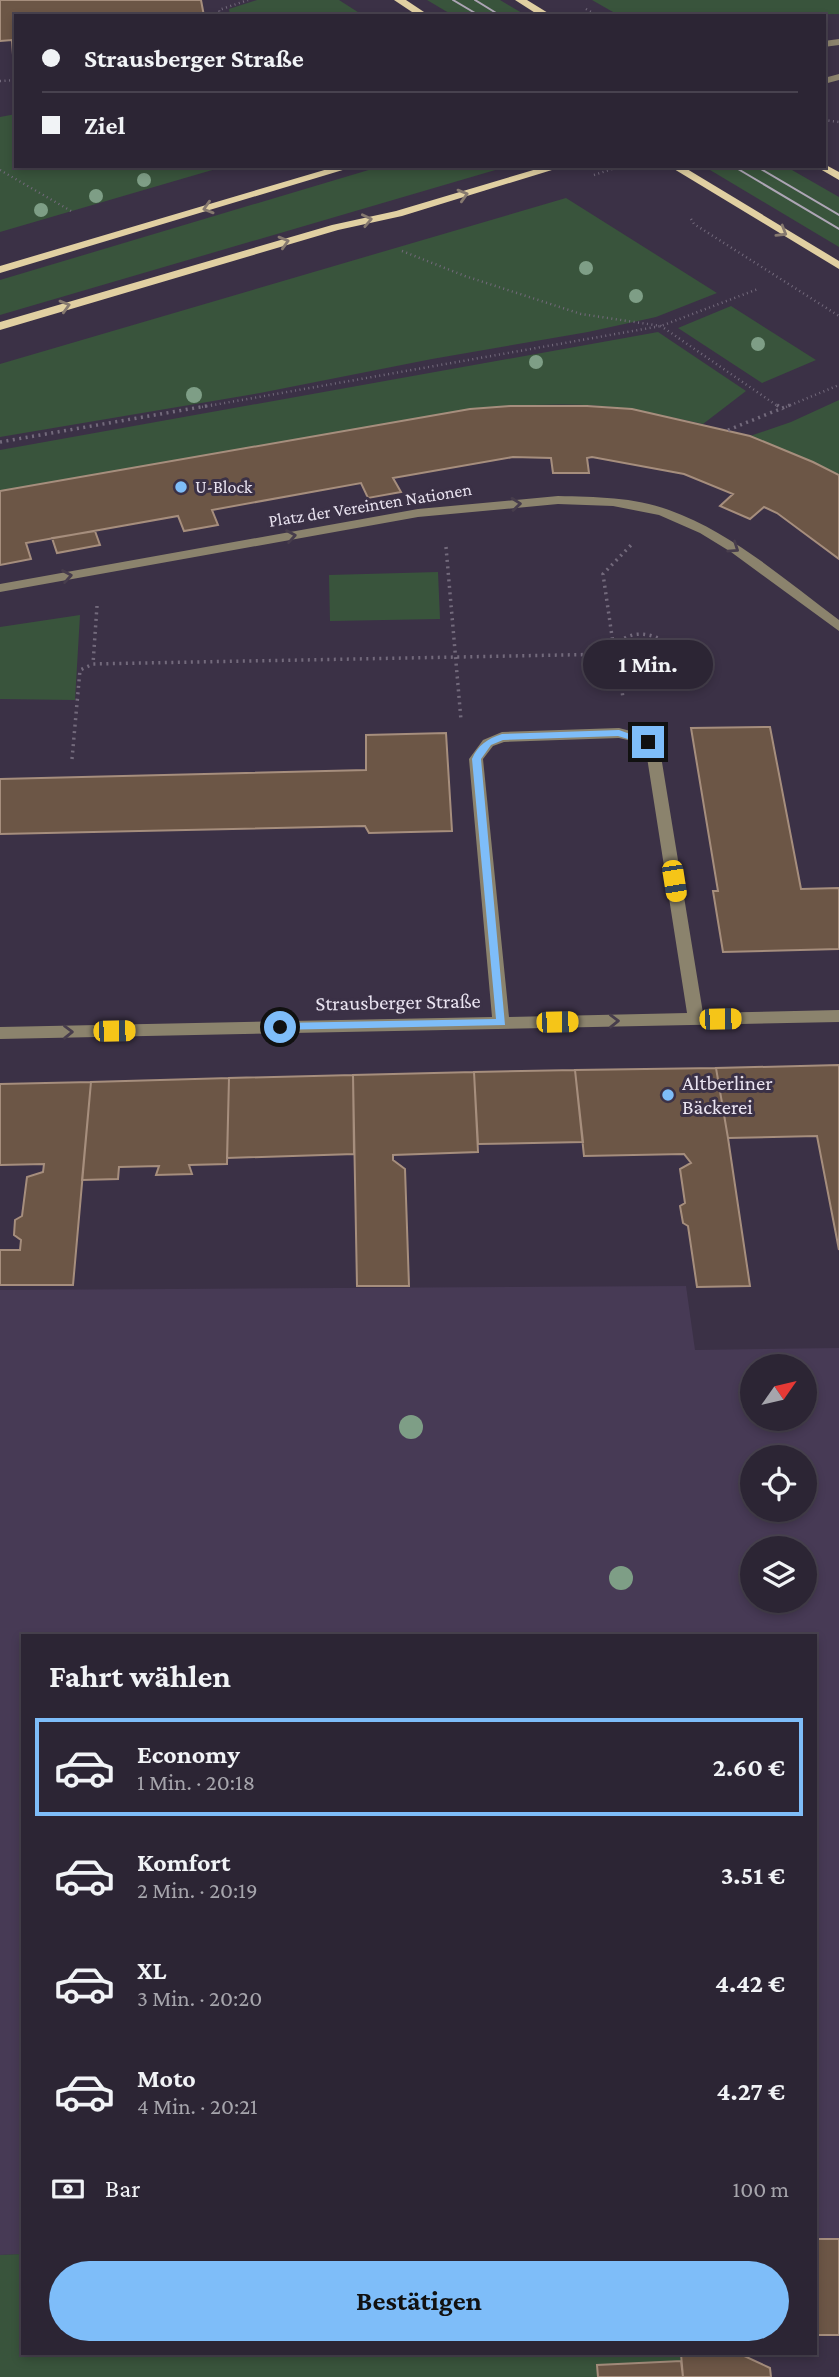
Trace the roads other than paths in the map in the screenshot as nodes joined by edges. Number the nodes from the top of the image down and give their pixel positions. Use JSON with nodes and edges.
{"nodes":[{"id":1,"x":400,"y":0,"type":"edge"},
{"id":2,"x":520,"y":0,"type":"edge"},
{"id":3,"x":422,"y":14,"type":"edge"},
{"id":4,"x":544,"y":14,"type":"edge"},
{"id":5,"x":344,"y":168,"type":"edge"},
{"id":6,"x":553,"y":168,"type":"edge"},
{"id":7,"x":677,"y":168,"type":"edge"},
{"id":8,"x":823,"y":168,"type":"edge"},
{"id":9,"x":839,"y":177,"type":"edge"},
{"id":10,"x":839,"y":266,"type":"edge"},
{"id":11,"x":0,"y":270,"type":"edge"},
{"id":12,"x":0,"y":326,"type":"edge"},
{"id":13,"x":0,"y":588,"type":"edge"},
{"id":14,"x":839,"y":627,"type":"edge"},
{"id":15,"x":839,"y":1016,"type":"edge"},
{"id":16,"x":696,"y":1019,"type":"junction"},
{"id":17,"x":501,"y":1023,"type":"junction"},
{"id":18,"x":0,"y":1033,"type":"edge"}],
"edges":[{"from":1,"to":3,"type":"main road"},
{"from":2,"to":4,"type":"main road"},
{"from":5,"to":11,"type":"main road","one_way":true},
{"from":12,"to":6,"type":"main road","one_way":true},
{"from":7,"to":10,"type":"main road","one_way":true},
{"from":8,"to":9,"type":"main road"},
{"from":13,"to":14,"type":"street","name":"Platz der Vereinten Nationen","one_way":true},
{"from":15,"to":16,"type":"street","name":"Strausberger Straße"},
{"from":17,"to":16,"type":"street","name":"Strausberger Straße","one_way":true},
{"from":16,"to":17,"type":"street"},
{"from":18,"to":17,"type":"street","name":"Strausberger Straße","one_way":true}]}
